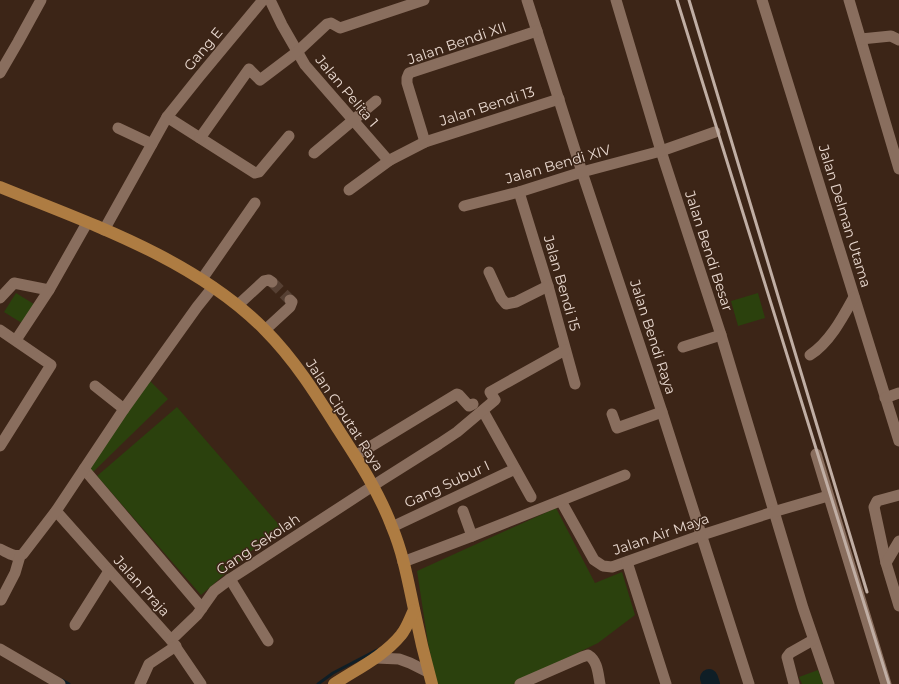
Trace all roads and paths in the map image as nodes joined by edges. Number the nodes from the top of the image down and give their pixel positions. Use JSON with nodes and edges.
{"nodes":[{"id":1,"x":41,"y":0,"type":"edge"},
{"id":2,"x":263,"y":0,"type":"edge"},
{"id":3,"x":270,"y":0,"type":"edge"},
{"id":4,"x":424,"y":0,"type":"edge"},
{"id":5,"x":527,"y":0,"type":"edge"},
{"id":6,"x":616,"y":0,"type":"edge"},
{"id":7,"x":762,"y":0,"type":"edge"},
{"id":8,"x":849,"y":0,"type":"edge"},
{"id":9,"x":536,"y":31,"type":"junction"},
{"id":10,"x":861,"y":39,"type":"junction"},
{"id":11,"x":899,"y":40,"type":"edge"},
{"id":12,"x":298,"y":52,"type":"junction"},
{"id":13,"x":0,"y":73,"type":"edge"},
{"id":14,"x":559,"y":99,"type":"junction"},
{"id":15,"x":376,"y":101,"type":"dead end"},
{"id":16,"x":167,"y":117,"type":"junction"},
{"id":17,"x":352,"y":120,"type":"junction"},
{"id":18,"x":118,"y":128,"type":"dead end"},
{"id":19,"x":715,"y":132,"type":"dead end"},
{"id":20,"x":289,"y":136,"type":"dead end"},
{"id":21,"x":200,"y":138,"type":"junction"},
{"id":22,"x":424,"y":142,"type":"junction"},
{"id":23,"x":152,"y":144,"type":"junction"},
{"id":24,"x":661,"y":151,"type":"junction"},
{"id":25,"x":314,"y":153,"type":"dead end"},
{"id":26,"x":390,"y":160,"type":"junction"},
{"id":27,"x":899,"y":170,"type":"edge"},
{"id":28,"x":582,"y":172,"type":"junction"},
{"id":29,"x":0,"y":187,"type":"edge"},
{"id":30,"x":348,"y":190,"type":"dead end"},
{"id":31,"x":519,"y":192,"type":"junction"},
{"id":32,"x":255,"y":203,"type":"dead end"},
{"id":33,"x":464,"y":206,"type":"dead end"},
{"id":34,"x":87,"y":223,"type":"junction"},
{"id":35,"x":104,"y":230,"type":"junction"},
{"id":36,"x":489,"y":272,"type":"dead end"},
{"id":37,"x":202,"y":279,"type":"junction"},
{"id":38,"x":272,"y":282,"type":"dead end"},
{"id":39,"x":548,"y":286,"type":"junction"},
{"id":40,"x":213,"y":287,"type":"junction"},
{"id":41,"x":49,"y":290,"type":"junction"},
{"id":42,"x":854,"y":297,"type":"junction"},
{"id":43,"x":0,"y":298,"type":"edge"},
{"id":44,"x":290,"y":300,"type":"dead end"},
{"id":45,"x":238,"y":305,"type":"junction"},
{"id":46,"x":0,"y":330,"type":"edge"},
{"id":47,"x":265,"y":330,"type":"junction"},
{"id":48,"x":721,"y":335,"type":"junction"},
{"id":49,"x":16,"y":340,"type":"junction"},
{"id":50,"x":683,"y":347,"type":"dead end"},
{"id":51,"x":565,"y":350,"type":"junction"},
{"id":52,"x":810,"y":355,"type":"dead end"},
{"id":53,"x":575,"y":384,"type":"dead end"},
{"id":54,"x":96,"y":386,"type":"dead end"},
{"id":55,"x":899,"y":394,"type":"edge"},
{"id":56,"x":885,"y":398,"type":"junction"},
{"id":57,"x":473,"y":404,"type":"dead end"},
{"id":58,"x":124,"y":409,"type":"junction"},
{"id":59,"x":483,"y":410,"type":"junction"},
{"id":60,"x":662,"y":412,"type":"junction"},
{"id":61,"x":612,"y":414,"type":"dead end"},
{"id":62,"x":899,"y":441,"type":"edge"},
{"id":63,"x":0,"y":446,"type":"edge"},
{"id":64,"x":816,"y":454,"type":"dead end"},
{"id":65,"x":355,"y":456,"type":"junction"},
{"id":66,"x":84,"y":469,"type":"junction"},
{"id":67,"x":515,"y":469,"type":"junction"},
{"id":68,"x":625,"y":475,"type":"dead end"},
{"id":69,"x":373,"y":486,"type":"junction"},
{"id":70,"x":899,"y":495,"type":"edge"},
{"id":71,"x":828,"y":496,"type":"junction"},
{"id":72,"x":531,"y":497,"type":"dead end"},
{"id":73,"x":561,"y":501,"type":"junction"},
{"id":74,"x":56,"y":511,"type":"junction"},
{"id":75,"x":463,"y":511,"type":"dead end"},
{"id":76,"x":773,"y":512,"type":"junction"},
{"id":77,"x":392,"y":527,"type":"junction"},
{"id":78,"x":702,"y":535,"type":"junction"},
{"id":79,"x":472,"y":536,"type":"junction"},
{"id":80,"x":899,"y":542,"type":"edge"},
{"id":81,"x":0,"y":549,"type":"edge"},
{"id":82,"x":20,"y":556,"type":"junction"},
{"id":83,"x":404,"y":562,"type":"junction"},
{"id":84,"x":627,"y":562,"type":"junction"},
{"id":85,"x":886,"y":563,"type":"junction"},
{"id":86,"x":110,"y":571,"type":"junction"},
{"id":87,"x":230,"y":578,"type":"junction"},
{"id":88,"x":1,"y":600,"type":"edge"},
{"id":89,"x":899,"y":606,"type":"edge"},
{"id":90,"x":202,"y":608,"type":"junction"},
{"id":91,"x":414,"y":610,"type":"junction"},
{"id":92,"x":75,"y":625,"type":"dead end"},
{"id":93,"x":814,"y":640,"type":"junction"},
{"id":94,"x":268,"y":641,"type":"dead end"},
{"id":95,"x":173,"y":643,"type":"junction"},
{"id":96,"x":0,"y":649,"type":"edge"},
{"id":97,"x":376,"y":658,"type":"junction"},
{"id":98,"x":428,"y":672,"type":"junction"},
{"id":99,"x":60,"y":684,"type":"edge"},
{"id":100,"x":140,"y":684,"type":"edge"},
{"id":101,"x":201,"y":684,"type":"edge"},
{"id":102,"x":334,"y":684,"type":"edge"},
{"id":103,"x":432,"y":684,"type":"edge"},
{"id":104,"x":520,"y":684,"type":"edge"},
{"id":105,"x":600,"y":684,"type":"edge"},
{"id":106,"x":666,"y":684,"type":"edge"},
{"id":107,"x":749,"y":684,"type":"edge"},
{"id":108,"x":794,"y":684,"type":"edge"},
{"id":109,"x":828,"y":684,"type":"edge"},
{"id":110,"x":886,"y":684,"type":"edge"}],
"edges":[{"from":1,"to":13,"type":"street"},
{"from":2,"to":16,"type":"street","name":"Gang E"},
{"from":3,"to":12,"type":"street","name":"Jalan Pelita 1"},
{"from":4,"to":12,"type":"street"},
{"from":5,"to":9,"type":"street","name":"Jalan Bendi Raya"},
{"from":6,"to":24,"type":"street","name":"Jalan Bendi Besar"},
{"from":7,"to":42,"type":"street","name":"Jalan Delman Utama"},
{"from":8,"to":10,"type":"street"},
{"from":9,"to":14,"type":"street","name":"Jalan Bendi Raya"},
{"from":9,"to":22,"type":"street","name":"Jalan Bendi XII"},
{"from":10,"to":11,"type":"street"},
{"from":10,"to":27,"type":"street"},
{"from":12,"to":17,"type":"street","name":"Jalan Pelita 1"},
{"from":12,"to":21,"type":"street"},
{"from":14,"to":22,"type":"street","name":"Jalan Bendi 13"},
{"from":14,"to":28,"type":"street","name":"Jalan Bendi Raya"},
{"from":15,"to":17,"type":"street"},
{"from":16,"to":21,"type":"street"},
{"from":16,"to":23,"type":"street"},
{"from":17,"to":25,"type":"street"},
{"from":17,"to":26,"type":"street","name":"Jalan Pelita 1"},
{"from":18,"to":23,"type":"street"},
{"from":19,"to":24,"type":"street","name":"Jalan Bendi XIV"},
{"from":20,"to":21,"type":"street"},
{"from":22,"to":26,"type":"street"},
{"from":23,"to":35,"type":"street"},
{"from":24,"to":28,"type":"street","name":"Jalan Bendi XIV"},
{"from":24,"to":48,"type":"street","name":"Jalan Bendi Besar"},
{"from":26,"to":30,"type":"street"},
{"from":28,"to":31,"type":"street","name":"Jalan Bendi XIV"},
{"from":28,"to":60,"type":"street","name":"Jalan Bendi Raya"},
{"from":29,"to":34,"type":"main road","name":"Jalan Ciputat Raya"},
{"from":31,"to":33,"type":"street","name":"Jalan Bendi XIV"},
{"from":31,"to":39,"type":"street","name":"Jalan Bendi 15"},
{"from":32,"to":37,"type":"street"},
{"from":34,"to":35,"type":"main road","name":"Jalan Ciputat Raya"},
{"from":34,"to":41,"type":"street"},
{"from":35,"to":37,"type":"main road","name":"Jalan Ciputat Raya"},
{"from":36,"to":39,"type":"street"},
{"from":37,"to":40,"type":"main road","name":"Jalan Ciputat Raya"},
{"from":38,"to":45,"type":"street"},
{"from":39,"to":51,"type":"street","name":"Jalan Bendi 15"},
{"from":40,"to":45,"type":"main road","name":"Jalan Ciputat Raya"},
{"from":40,"to":58,"type":"street"},
{"from":41,"to":43,"type":"street"},
{"from":41,"to":49,"type":"street"},
{"from":42,"to":52,"type":"street"},
{"from":42,"to":56,"type":"street","name":"Jalan Delman Utama"},
{"from":44,"to":47,"type":"street"},
{"from":45,"to":47,"type":"main road","name":"Jalan Ciputat Raya"},
{"from":46,"to":49,"type":"street"},
{"from":47,"to":65,"type":"main road","name":"Jalan Ciputat Raya"},
{"from":48,"to":50,"type":"street"},
{"from":48,"to":76,"type":"street","name":"Jalan Bendi Besar"},
{"from":49,"to":63,"type":"street"},
{"from":51,"to":53,"type":"street","name":"Jalan Bendi 15"},
{"from":51,"to":59,"type":"street","name":"Gang Sekolah"},
{"from":54,"to":58,"type":"street"},
{"from":55,"to":56,"type":"street"},
{"from":56,"to":62,"type":"street","name":"Jalan Delman Utama"},
{"from":57,"to":65,"type":"street"},
{"from":58,"to":66,"type":"street"},
{"from":59,"to":67,"type":"street"},
{"from":59,"to":69,"type":"street","name":"Gang Sekolah"},
{"from":60,"to":61,"type":"street"},
{"from":60,"to":78,"type":"street","name":"Jalan Bendi Raya"},
{"from":64,"to":71,"type":"street"},
{"from":65,"to":69,"type":"main road","name":"Jalan Ciputat Raya"},
{"from":66,"to":74,"type":"street"},
{"from":66,"to":90,"type":"street"},
{"from":67,"to":72,"type":"street"},
{"from":67,"to":77,"type":"street","name":"Gang Subur I"},
{"from":68,"to":73,"type":"street"},
{"from":69,"to":77,"type":"main road","name":"Jalan Ciputat Raya"},
{"from":69,"to":87,"type":"street","name":"Gang Sekolah"},
{"from":70,"to":85,"type":"street"},
{"from":71,"to":76,"type":"street","name":"Jalan Air Maya"},
{"from":71,"to":110,"type":"street"},
{"from":73,"to":79,"type":"street"},
{"from":73,"to":84,"type":"street","name":"Jalan Air Maya"},
{"from":74,"to":82,"type":"street"},
{"from":74,"to":86,"type":"street","name":"Jalan Praja"},
{"from":75,"to":79,"type":"street"},
{"from":76,"to":78,"type":"street","name":"Jalan Air Maya"},
{"from":76,"to":93,"type":"street","name":"Jalan Bendi Besar"},
{"from":77,"to":83,"type":"main road","name":"Jalan Ciputat Raya"},
{"from":78,"to":84,"type":"street","name":"Jalan Air Maya"},
{"from":78,"to":107,"type":"street","name":"Jalan Bendi Raya"},
{"from":79,"to":83,"type":"street"},
{"from":80,"to":85,"type":"street"},
{"from":81,"to":82,"type":"street"},
{"from":82,"to":88,"type":"street"},
{"from":83,"to":91,"type":"main road","name":"Jalan Ciputat Raya"},
{"from":84,"to":106,"type":"street"},
{"from":85,"to":89,"type":"street"},
{"from":86,"to":92,"type":"street"},
{"from":86,"to":95,"type":"street","name":"Jalan Praja"},
{"from":87,"to":90,"type":"street","name":"Gang Sekolah"},
{"from":87,"to":94,"type":"street"},
{"from":90,"to":95,"type":"street","name":"Gang Sekolah"},
{"from":91,"to":97,"type":"main road"},
{"from":91,"to":98,"type":"main road","name":"Jalan Ciputat Raya"},
{"from":93,"to":108,"type":"street"},
{"from":93,"to":109,"type":"street","name":"Jalan Bendi Besar"},
{"from":95,"to":100,"type":"street","name":"Gang Sekolah"},
{"from":95,"to":101,"type":"street","name":"Jalan Praja"},
{"from":96,"to":99,"type":"street"},
{"from":97,"to":98,"type":"street"},
{"from":97,"to":102,"type":"main road"},
{"from":98,"to":103,"type":"main road","name":"Jalan Ciputat Raya"},
{"from":104,"to":105,"type":"street"}]}
